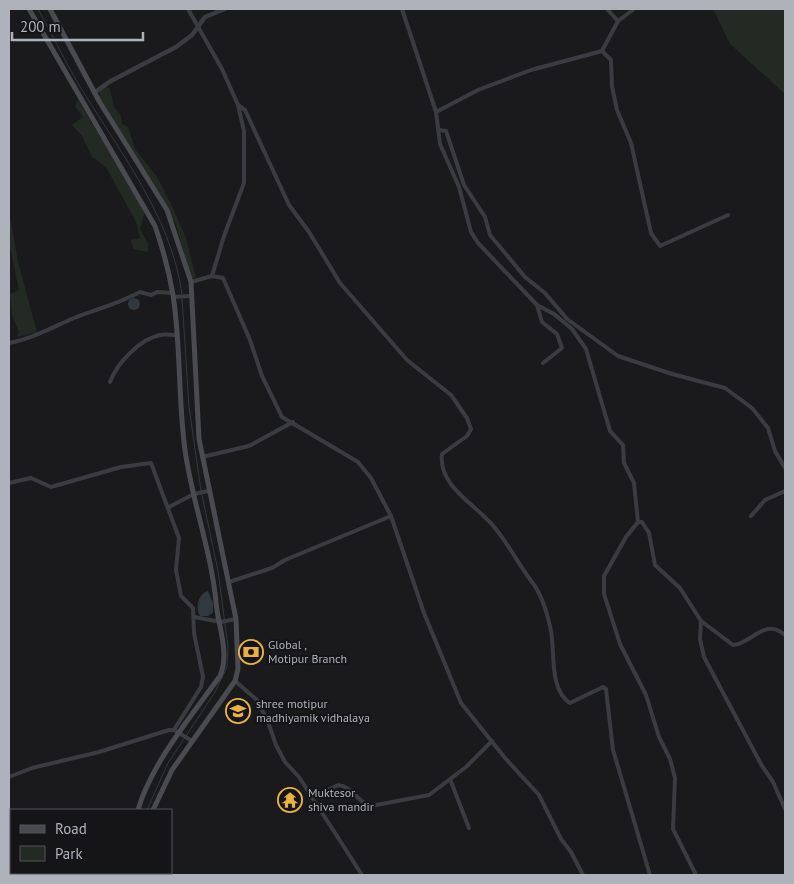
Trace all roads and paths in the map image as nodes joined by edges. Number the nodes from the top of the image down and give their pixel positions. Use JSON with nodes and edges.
{"nodes":[{"id":1,"x":29,"y":9,"type":"edge"},
{"id":2,"x":50,"y":9,"type":"edge"},
{"id":3,"x":188,"y":9,"type":"edge"},
{"id":4,"x":225,"y":9,"type":"edge"},
{"id":5,"x":402,"y":9,"type":"edge"},
{"id":6,"x":606,"y":9,"type":"edge"},
{"id":7,"x":634,"y":9,"type":"edge"},
{"id":8,"x":618,"y":21,"type":"junction"},
{"id":9,"x":197,"y":27,"type":"junction"},
{"id":10,"x":602,"y":51,"type":"junction"},
{"id":11,"x":94,"y":93,"type":"junction"},
{"id":12,"x":238,"y":106,"type":"junction"},
{"id":13,"x":436,"y":112,"type":"junction"},
{"id":14,"x":439,"y":130,"type":"junction"},
{"id":15,"x":728,"y":215,"type":"dead end"},
{"id":16,"x":212,"y":276,"type":"junction"},
{"id":17,"x":191,"y":282,"type":"junction"},
{"id":18,"x":173,"y":295,"type":"junction"},
{"id":19,"x":190,"y":296,"type":"junction"},
{"id":20,"x":537,"y":305,"type":"junction"},
{"id":21,"x":176,"y":335,"type":"junction"},
{"id":22,"x":9,"y":343,"type":"edge"},
{"id":23,"x":543,"y":363,"type":"dead end"},
{"id":24,"x":110,"y":382,"type":"dead end"},
{"id":25,"x":292,"y":422,"type":"junction"},
{"id":26,"x":202,"y":457,"type":"junction"},
{"id":27,"x":785,"y":468,"type":"edge"},
{"id":28,"x":9,"y":483,"type":"edge"},
{"id":29,"x":208,"y":491,"type":"junction"},
{"id":30,"x":785,"y":492,"type":"edge"},
{"id":31,"x":194,"y":494,"type":"junction"},
{"id":32,"x":169,"y":507,"type":"junction"},
{"id":33,"x":391,"y":516,"type":"junction"},
{"id":34,"x":751,"y":516,"type":"dead end"},
{"id":35,"x":638,"y":522,"type":"junction"},
{"id":36,"x":229,"y":582,"type":"junction"},
{"id":37,"x":194,"y":617,"type":"junction"},
{"id":38,"x":233,"y":620,"type":"junction"},
{"id":39,"x":219,"y":621,"type":"junction"},
{"id":40,"x":701,"y":621,"type":"junction"},
{"id":41,"x":785,"y":635,"type":"edge"},
{"id":42,"x":235,"y":681,"type":"junction"},
{"id":43,"x":174,"y":730,"type":"junction"},
{"id":44,"x":181,"y":734,"type":"junction"},
{"id":45,"x":190,"y":740,"type":"junction"},
{"id":46,"x":492,"y":742,"type":"junction"},
{"id":47,"x":9,"y":776,"type":"edge"},
{"id":48,"x":450,"y":779,"type":"junction"},
{"id":49,"x":312,"y":798,"type":"junction"},
{"id":50,"x":138,"y":809,"type":"edge"},
{"id":51,"x":153,"y":809,"type":"edge"},
{"id":52,"x":785,"y":809,"type":"edge"},
{"id":53,"x":469,"y":828,"type":"dead end"},
{"id":54,"x":362,"y":875,"type":"edge"},
{"id":55,"x":583,"y":875,"type":"edge"},
{"id":56,"x":650,"y":875,"type":"edge"},
{"id":57,"x":696,"y":875,"type":"edge"}],
"edges":[{"from":1,"to":18,"type":"main road"},
{"from":2,"to":11,"type":"main road"},
{"from":3,"to":9,"type":"street"},
{"from":4,"to":9,"type":"street"},
{"from":5,"to":13,"type":"street"},
{"from":6,"to":8,"type":"street"},
{"from":7,"to":8,"type":"street"},
{"from":8,"to":10,"type":"street"},
{"from":9,"to":11,"type":"street"},
{"from":9,"to":12,"type":"street"},
{"from":10,"to":13,"type":"street"},
{"from":10,"to":15,"type":"street"},
{"from":11,"to":17,"type":"main road"},
{"from":12,"to":16,"type":"street"},
{"from":12,"to":56,"type":"street"},
{"from":13,"to":14,"type":"street"},
{"from":14,"to":20,"type":"street"},
{"from":14,"to":27,"type":"street"},
{"from":16,"to":17,"type":"street"},
{"from":16,"to":25,"type":"street"},
{"from":17,"to":19,"type":"main road"},
{"from":18,"to":19,"type":"street"},
{"from":18,"to":21,"type":"main road"},
{"from":18,"to":22,"type":"street"},
{"from":19,"to":26,"type":"main road"},
{"from":20,"to":23,"type":"street"},
{"from":20,"to":35,"type":"street"},
{"from":21,"to":24,"type":"street"},
{"from":21,"to":31,"type":"main road"},
{"from":25,"to":26,"type":"street"},
{"from":25,"to":33,"type":"street"},
{"from":26,"to":29,"type":"main road"},
{"from":28,"to":32,"type":"street"},
{"from":29,"to":31,"type":"street"},
{"from":29,"to":36,"type":"main road"},
{"from":30,"to":34,"type":"street"},
{"from":31,"to":32,"type":"street"},
{"from":31,"to":39,"type":"main road"},
{"from":32,"to":37,"type":"street"},
{"from":33,"to":36,"type":"street"},
{"from":33,"to":46,"type":"street"},
{"from":35,"to":40,"type":"street"},
{"from":35,"to":57,"type":"street"},
{"from":36,"to":38,"type":"main road"},
{"from":37,"to":39,"type":"street"},
{"from":37,"to":43,"type":"street"},
{"from":38,"to":39,"type":"street"},
{"from":38,"to":42,"type":"main road"},
{"from":39,"to":44,"type":"main road"},
{"from":40,"to":41,"type":"street"},
{"from":40,"to":52,"type":"street"},
{"from":42,"to":45,"type":"main road"},
{"from":42,"to":49,"type":"street"},
{"from":43,"to":44,"type":"street"},
{"from":43,"to":47,"type":"street"},
{"from":44,"to":45,"type":"street"},
{"from":44,"to":50,"type":"main road"},
{"from":45,"to":51,"type":"main road"},
{"from":46,"to":48,"type":"street"},
{"from":46,"to":55,"type":"street"},
{"from":48,"to":49,"type":"street"},
{"from":48,"to":53,"type":"street"},
{"from":49,"to":54,"type":"street"}]}
